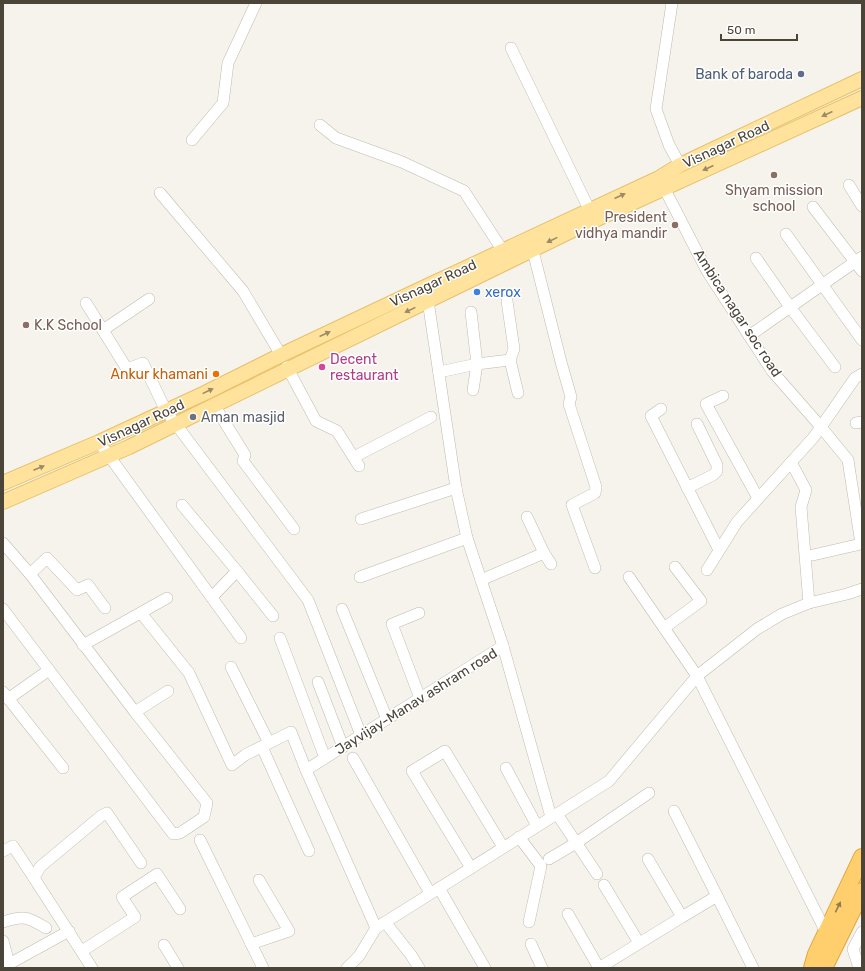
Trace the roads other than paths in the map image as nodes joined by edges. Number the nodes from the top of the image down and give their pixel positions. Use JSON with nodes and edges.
{"nodes":[{"id":1,"x":256,"y":3,"type":"edge"},
{"id":2,"x":672,"y":3,"type":"edge"},
{"id":3,"x":511,"y":48,"type":"dead end"},
{"id":4,"x":862,"y":79,"type":"edge"},
{"id":5,"x":862,"y":98,"type":"edge"},
{"id":6,"x":320,"y":125,"type":"dead end"},
{"id":7,"x":192,"y":140,"type":"dead end"},
{"id":8,"x":680,"y":165,"type":"junction"},
{"id":9,"x":661,"y":183,"type":"junction"},
{"id":10,"x":849,"y":185,"type":"dead end"},
{"id":11,"x":160,"y":193,"type":"dead end"},
{"id":12,"x":813,"y":206,"type":"dead end"},
{"id":13,"x":862,"y":206,"type":"edge"},
{"id":14,"x":590,"y":211,"type":"junction"},
{"id":15,"x":786,"y":234,"type":"dead end"},
{"id":16,"x":532,"y":244,"type":"junction"},
{"id":17,"x":504,"y":250,"type":"junction"},
{"id":18,"x":756,"y":258,"type":"dead end"},
{"id":19,"x":859,"y":259,"type":"edge"},
{"id":20,"x":862,"y":271,"type":"edge"},
{"id":21,"x":823,"y":284,"type":"junction"},
{"id":22,"x":425,"y":286,"type":"junction"},
{"id":23,"x":149,"y":299,"type":"dead end"},
{"id":24,"x":428,"y":301,"type":"junction"},
{"id":25,"x":507,"y":301,"type":"dead end"},
{"id":26,"x":86,"y":304,"type":"dead end"},
{"id":27,"x":790,"y":307,"type":"junction"},
{"id":28,"x":471,"y":312,"type":"dead end"},
{"id":29,"x":103,"y":330,"type":"junction"},
{"id":30,"x":749,"y":336,"type":"junction"},
{"id":31,"x":862,"y":340,"type":"edge"},
{"id":32,"x":510,"y":360,"type":"junction"},
{"id":33,"x":285,"y":364,"type":"junction"},
{"id":34,"x":477,"y":364,"type":"junction"},
{"id":35,"x":835,"y":367,"type":"dead end"},
{"id":36,"x":439,"y":372,"type":"junction"},
{"id":37,"x":862,"y":374,"type":"edge"},
{"id":38,"x":473,"y":390,"type":"dead end"},
{"id":39,"x":518,"y":393,"type":"dead end"},
{"id":40,"x":723,"y":396,"type":"dead end"},
{"id":41,"x":214,"y":405,"type":"junction"},
{"id":42,"x":661,"y":409,"type":"dead end"},
{"id":43,"x":166,"y":411,"type":"junction"},
{"id":44,"x":431,"y":417,"type":"dead end"},
{"id":45,"x":175,"y":424,"type":"junction"},
{"id":46,"x":697,"y":424,"type":"dead end"},
{"id":47,"x":821,"y":427,"type":"junction"},
{"id":48,"x":99,"y":442,"type":"junction"},
{"id":49,"x":109,"y":455,"type":"junction"},
{"id":50,"x":791,"y":462,"type":"junction"},
{"id":51,"x":3,"y":483,"type":"edge"},
{"id":52,"x":456,"y":488,"type":"junction"},
{"id":53,"x":687,"y":488,"type":"junction"},
{"id":54,"x":758,"y":498,"type":"junction"},
{"id":55,"x":3,"y":502,"type":"edge"},
{"id":56,"x":182,"y":505,"type":"dead end"},
{"id":57,"x":527,"y":517,"type":"dead end"},
{"id":58,"x":360,"y":519,"type":"dead end"},
{"id":59,"x":294,"y":529,"type":"dead end"},
{"id":60,"x":467,"y":538,"type":"junction"},
{"id":61,"x":3,"y":542,"type":"edge"},
{"id":62,"x":862,"y":544,"type":"edge"},
{"id":63,"x":719,"y":550,"type":"junction"},
{"id":64,"x":544,"y":553,"type":"junction"},
{"id":65,"x":813,"y":555,"type":"dead end"},
{"id":66,"x":551,"y":564,"type":"dead end"},
{"id":67,"x":675,"y":567,"type":"dead end"},
{"id":68,"x":594,"y":568,"type":"dead end"},
{"id":69,"x":707,"y":570,"type":"dead end"},
{"id":70,"x":237,"y":571,"type":"junction"},
{"id":71,"x":30,"y":574,"type":"junction"},
{"id":72,"x":629,"y":577,"type":"dead end"},
{"id":73,"x":360,"y":578,"type":"dead end"},
{"id":74,"x":481,"y":580,"type":"junction"},
{"id":75,"x":862,"y":589,"type":"edge"},
{"id":76,"x":212,"y":597,"type":"junction"},
{"id":77,"x":167,"y":598,"type":"dead end"},
{"id":78,"x":809,"y":603,"type":"junction"},
{"id":79,"x":105,"y":608,"type":"dead end"},
{"id":80,"x":3,"y":609,"type":"edge"},
{"id":81,"x":342,"y":609,"type":"dead end"},
{"id":82,"x":141,"y":613,"type":"junction"},
{"id":83,"x":419,"y":613,"type":"dead end"},
{"id":84,"x":273,"y":616,"type":"dead end"},
{"id":85,"x":664,"y":628,"type":"junction"},
{"id":86,"x":241,"y":638,"type":"dead end"},
{"id":87,"x":280,"y":638,"type":"dead end"},
{"id":88,"x":83,"y":645,"type":"junction"},
{"id":89,"x":502,"y":646,"type":"junction"},
{"id":90,"x":231,"y":667,"type":"dead end"},
{"id":91,"x":49,"y":670,"type":"junction"},
{"id":92,"x":697,"y":676,"type":"junction"},
{"id":93,"x":318,"y":682,"type":"dead end"},
{"id":94,"x":168,"y":691,"type":"dead end"},
{"id":95,"x":6,"y":696,"type":"edge"},
{"id":96,"x":420,"y":698,"type":"junction"},
{"id":97,"x":135,"y":712,"type":"junction"},
{"id":98,"x":387,"y":719,"type":"junction"},
{"id":99,"x":361,"y":735,"type":"junction"},
{"id":100,"x":266,"y":745,"type":"junction"},
{"id":101,"x":343,"y":746,"type":"junction"},
{"id":102,"x":325,"y":758,"type":"junction"},
{"id":103,"x":353,"y":758,"type":"dead end"},
{"id":104,"x":63,"y":768,"type":"dead end"},
{"id":105,"x":506,"y":768,"type":"dead end"},
{"id":106,"x":306,"y":770,"type":"junction"},
{"id":107,"x":649,"y":793,"type":"dead end"},
{"id":108,"x":674,"y":811,"type":"dead end"},
{"id":109,"x":554,"y":815,"type":"junction"},
{"id":110,"x":537,"y":826,"type":"junction"},
{"id":111,"x":519,"y":837,"type":"junction"},
{"id":112,"x":200,"y":840,"type":"dead end"},
{"id":113,"x":576,"y":843,"type":"junction"},
{"id":114,"x":503,"y":847,"type":"junction"},
{"id":115,"x":3,"y":851,"type":"edge"},
{"id":116,"x":309,"y":851,"type":"dead end"},
{"id":117,"x":862,"y":857,"type":"edge"},
{"id":118,"x":549,"y":859,"type":"dead end"},
{"id":119,"x":648,"y":859,"type":"dead end"},
{"id":120,"x":141,"y":863,"type":"dead end"},
{"id":121,"x":471,"y":868,"type":"junction"},
{"id":122,"x":597,"y":874,"type":"dead end"},
{"id":123,"x":34,"y":878,"type":"junction"},
{"id":124,"x":259,"y":880,"type":"dead end"},
{"id":125,"x":604,"y":885,"type":"dead end"},
{"id":126,"x":435,"y":890,"type":"junction"},
{"id":127,"x":862,"y":893,"type":"edge"},
{"id":128,"x":717,"y":896,"type":"junction"},
{"id":129,"x":180,"y":909,"type":"dead end"},
{"id":130,"x":568,"y":914,"type":"dead end"},
{"id":131,"x":682,"y":917,"type":"junction"},
{"id":132,"x":3,"y":922,"type":"edge"},
{"id":133,"x":385,"y":922,"type":"junction"},
{"id":134,"x":529,"y":922,"type":"dead end"},
{"id":135,"x":46,"y":928,"type":"dead end"},
{"id":136,"x":376,"y":928,"type":"junction"},
{"id":137,"x":69,"y":931,"type":"junction"},
{"id":138,"x":826,"y":932,"type":"junction"},
{"id":139,"x":862,"y":932,"type":"edge"},
{"id":140,"x":3,"y":941,"type":"edge"},
{"id":141,"x":639,"y":943,"type":"junction"},
{"id":142,"x":164,"y":944,"type":"dead end"},
{"id":143,"x":250,"y":944,"type":"junction"},
{"id":144,"x":531,"y":944,"type":"dead end"},
{"id":145,"x":82,"y":951,"type":"junction"},
{"id":146,"x":6,"y":965,"type":"edge"},
{"id":147,"x":92,"y":968,"type":"edge"},
{"id":148,"x":178,"y":968,"type":"edge"},
{"id":149,"x":263,"y":968,"type":"edge"},
{"id":150,"x":347,"y":968,"type":"edge"},
{"id":151,"x":419,"y":968,"type":"edge"},
{"id":152,"x":485,"y":968,"type":"edge"},
{"id":153,"x":542,"y":968,"type":"edge"},
{"id":154,"x":599,"y":968,"type":"edge"},
{"id":155,"x":753,"y":968,"type":"edge"},
{"id":156,"x":812,"y":968,"type":"edge"},
{"id":157,"x":824,"y":968,"type":"edge"},
{"id":158,"x":859,"y":968,"type":"edge"}],
"edges":[{"from":1,"to":7,"type":"street"},
{"from":2,"to":8,"type":"street"},
{"from":3,"to":14,"type":"street"},
{"from":4,"to":8,"type":"main road","name":"Visnagar Road"},
{"from":5,"to":9,"type":"main road","one_way":true},
{"from":6,"to":17,"type":"street"},
{"from":8,"to":9,"type":"main road","name":"Visnagar Road"},
{"from":14,"to":9,"type":"main road","name":"Visnagar Road","one_way":true},
{"from":9,"to":16,"type":"main road","one_way":true},
{"from":9,"to":30,"type":"street","name":"Ambica nagar soc road"},
{"from":10,"to":13,"type":"street"},
{"from":11,"to":33,"type":"street"},
{"from":12,"to":19,"type":"street"},
{"from":14,"to":16,"type":"main road","name":"Visnagar Road"},
{"from":15,"to":21,"type":"street"},
{"from":16,"to":17,"type":"main road","name":"Visnagar Road"},
{"from":16,"to":24,"type":"main road"},
{"from":16,"to":68,"type":"street"},
{"from":17,"to":22,"type":"main road","name":"Visnagar Road"},
{"from":18,"to":27,"type":"street"},
{"from":19,"to":20,"type":"street"},
{"from":19,"to":21,"type":"street"},
{"from":21,"to":27,"type":"street"},
{"from":21,"to":31,"type":"street"},
{"from":22,"to":24,"type":"street","name":"Jayvijay-Manav ashram road"},
{"from":33,"to":22,"type":"main road","name":"Visnagar Road","one_way":true},
{"from":23,"to":29,"type":"street"},
{"from":24,"to":33,"type":"main road","one_way":true},
{"from":24,"to":36,"type":"street","name":"Jayvijay-Manav ashram road"},
{"from":25,"to":32,"type":"street"},
{"from":26,"to":29,"type":"street"},
{"from":27,"to":30,"type":"street"},
{"from":27,"to":35,"type":"street"},
{"from":28,"to":34,"type":"street"},
{"from":29,"to":43,"type":"street"},
{"from":30,"to":47,"type":"street","name":"Ambica nagar soc road"},
{"from":32,"to":34,"type":"street"},
{"from":32,"to":39,"type":"street"},
{"from":33,"to":41,"type":"main road"},
{"from":43,"to":33,"type":"main road","name":"Visnagar Road","one_way":true},
{"from":33,"to":44,"type":"street"},
{"from":34,"to":36,"type":"street"},
{"from":34,"to":38,"type":"street"},
{"from":36,"to":52,"type":"street","name":"Jayvijay-Manav ashram road"},
{"from":37,"to":47,"type":"street"},
{"from":40,"to":54,"type":"street"},
{"from":41,"to":45,"type":"main road"},
{"from":41,"to":59,"type":"street"},
{"from":42,"to":53,"type":"street"},
{"from":43,"to":45,"type":"street"},
{"from":43,"to":48,"type":"main road","name":"Visnagar Road"},
{"from":45,"to":49,"type":"main road"},
{"from":45,"to":99,"type":"street"},
{"from":46,"to":53,"type":"street"},
{"from":47,"to":50,"type":"street"},
{"from":47,"to":62,"type":"street","name":"Ambica nagar soc road"},
{"from":48,"to":49,"type":"street"},
{"from":51,"to":48,"type":"main road","name":"Visnagar Road","one_way":true},
{"from":49,"to":55,"type":"main road"},
{"from":49,"to":76,"type":"street"},
{"from":50,"to":54,"type":"street"},
{"from":50,"to":78,"type":"street"},
{"from":52,"to":58,"type":"street"},
{"from":52,"to":60,"type":"street","name":"Jayvijay-Manav ashram road"},
{"from":53,"to":63,"type":"street"},
{"from":54,"to":63,"type":"street"},
{"from":56,"to":70,"type":"street"},
{"from":57,"to":64,"type":"street"},
{"from":60,"to":73,"type":"street"},
{"from":60,"to":74,"type":"street","name":"Jayvijay-Manav ashram road"},
{"from":61,"to":71,"type":"street"},
{"from":62,"to":65,"type":"street"},
{"from":63,"to":69,"type":"street"},
{"from":64,"to":66,"type":"street"},
{"from":64,"to":74,"type":"street"},
{"from":67,"to":85,"type":"street"},
{"from":70,"to":76,"type":"street"},
{"from":70,"to":84,"type":"street"},
{"from":71,"to":79,"type":"street"},
{"from":71,"to":88,"type":"street"},
{"from":72,"to":85,"type":"street"},
{"from":74,"to":89,"type":"street","name":"Jayvijay-Manav ashram road"},
{"from":75,"to":78,"type":"street"},
{"from":76,"to":86,"type":"street"},
{"from":77,"to":82,"type":"street"},
{"from":78,"to":92,"type":"street"},
{"from":80,"to":91,"type":"street"},
{"from":81,"to":98,"type":"street"},
{"from":82,"to":88,"type":"street"},
{"from":82,"to":100,"type":"street"},
{"from":83,"to":96,"type":"street"},
{"from":85,"to":92,"type":"street"},
{"from":87,"to":102,"type":"street"},
{"from":88,"to":97,"type":"street"},
{"from":89,"to":96,"type":"street","name":"Jayvijay-Manav ashram road"},
{"from":89,"to":109,"type":"street"},
{"from":90,"to":100,"type":"street"},
{"from":91,"to":95,"type":"street"},
{"from":91,"to":97,"type":"street"},
{"from":92,"to":109,"type":"street"},
{"from":92,"to":138,"type":"street"},
{"from":93,"to":101,"type":"street"},
{"from":94,"to":97,"type":"street"},
{"from":95,"to":104,"type":"street"},
{"from":96,"to":98,"type":"street","name":"Jayvijay-Manav ashram road"},
{"from":98,"to":99,"type":"street","name":"Jayvijay-Manav ashram road"},
{"from":99,"to":101,"type":"street","name":"Jayvijay-Manav ashram road"},
{"from":100,"to":106,"type":"street"},
{"from":100,"to":116,"type":"street"},
{"from":101,"to":102,"type":"street","name":"Jayvijay-Manav ashram road"},
{"from":102,"to":106,"type":"street","name":"Jayvijay-Manav ashram road"},
{"from":103,"to":126,"type":"street"},
{"from":105,"to":110,"type":"street"},
{"from":106,"to":136,"type":"street"},
{"from":107,"to":113,"type":"street"},
{"from":108,"to":128,"type":"street"},
{"from":109,"to":110,"type":"street"},
{"from":109,"to":113,"type":"street"},
{"from":110,"to":111,"type":"street"},
{"from":111,"to":114,"type":"street"},
{"from":111,"to":134,"type":"street"},
{"from":112,"to":143,"type":"street"},
{"from":113,"to":118,"type":"street"},
{"from":113,"to":122,"type":"street"},
{"from":114,"to":121,"type":"street"},
{"from":114,"to":121,"type":"street"},
{"from":115,"to":123,"type":"street"},
{"from":138,"to":117,"type":"highway","one_way":true},
{"from":119,"to":131,"type":"street"},
{"from":120,"to":123,"type":"street"},
{"from":121,"to":126,"type":"street"},
{"from":123,"to":137,"type":"street"},
{"from":124,"to":143,"type":"street"},
{"from":125,"to":141,"type":"street"},
{"from":126,"to":133,"type":"street"},
{"from":126,"to":152,"type":"street"},
{"from":127,"to":157,"type":"highway"},
{"from":128,"to":131,"type":"street"},
{"from":128,"to":155,"type":"street"},
{"from":129,"to":145,"type":"street"},
{"from":130,"to":154,"type":"street"},
{"from":131,"to":141,"type":"street"},
{"from":132,"to":135,"type":"street"},
{"from":133,"to":136,"type":"street"},
{"from":133,"to":151,"type":"street"},
{"from":136,"to":150,"type":"street"},
{"from":137,"to":145,"type":"street"},
{"from":137,"to":146,"type":"street"},
{"from":138,"to":156,"type":"highway"},
{"from":139,"to":158,"type":"street"},
{"from":140,"to":146,"type":"street"},
{"from":141,"to":154,"type":"street"},
{"from":142,"to":148,"type":"street"},
{"from":143,"to":149,"type":"street"},
{"from":144,"to":153,"type":"street"},
{"from":145,"to":147,"type":"street"}]}
